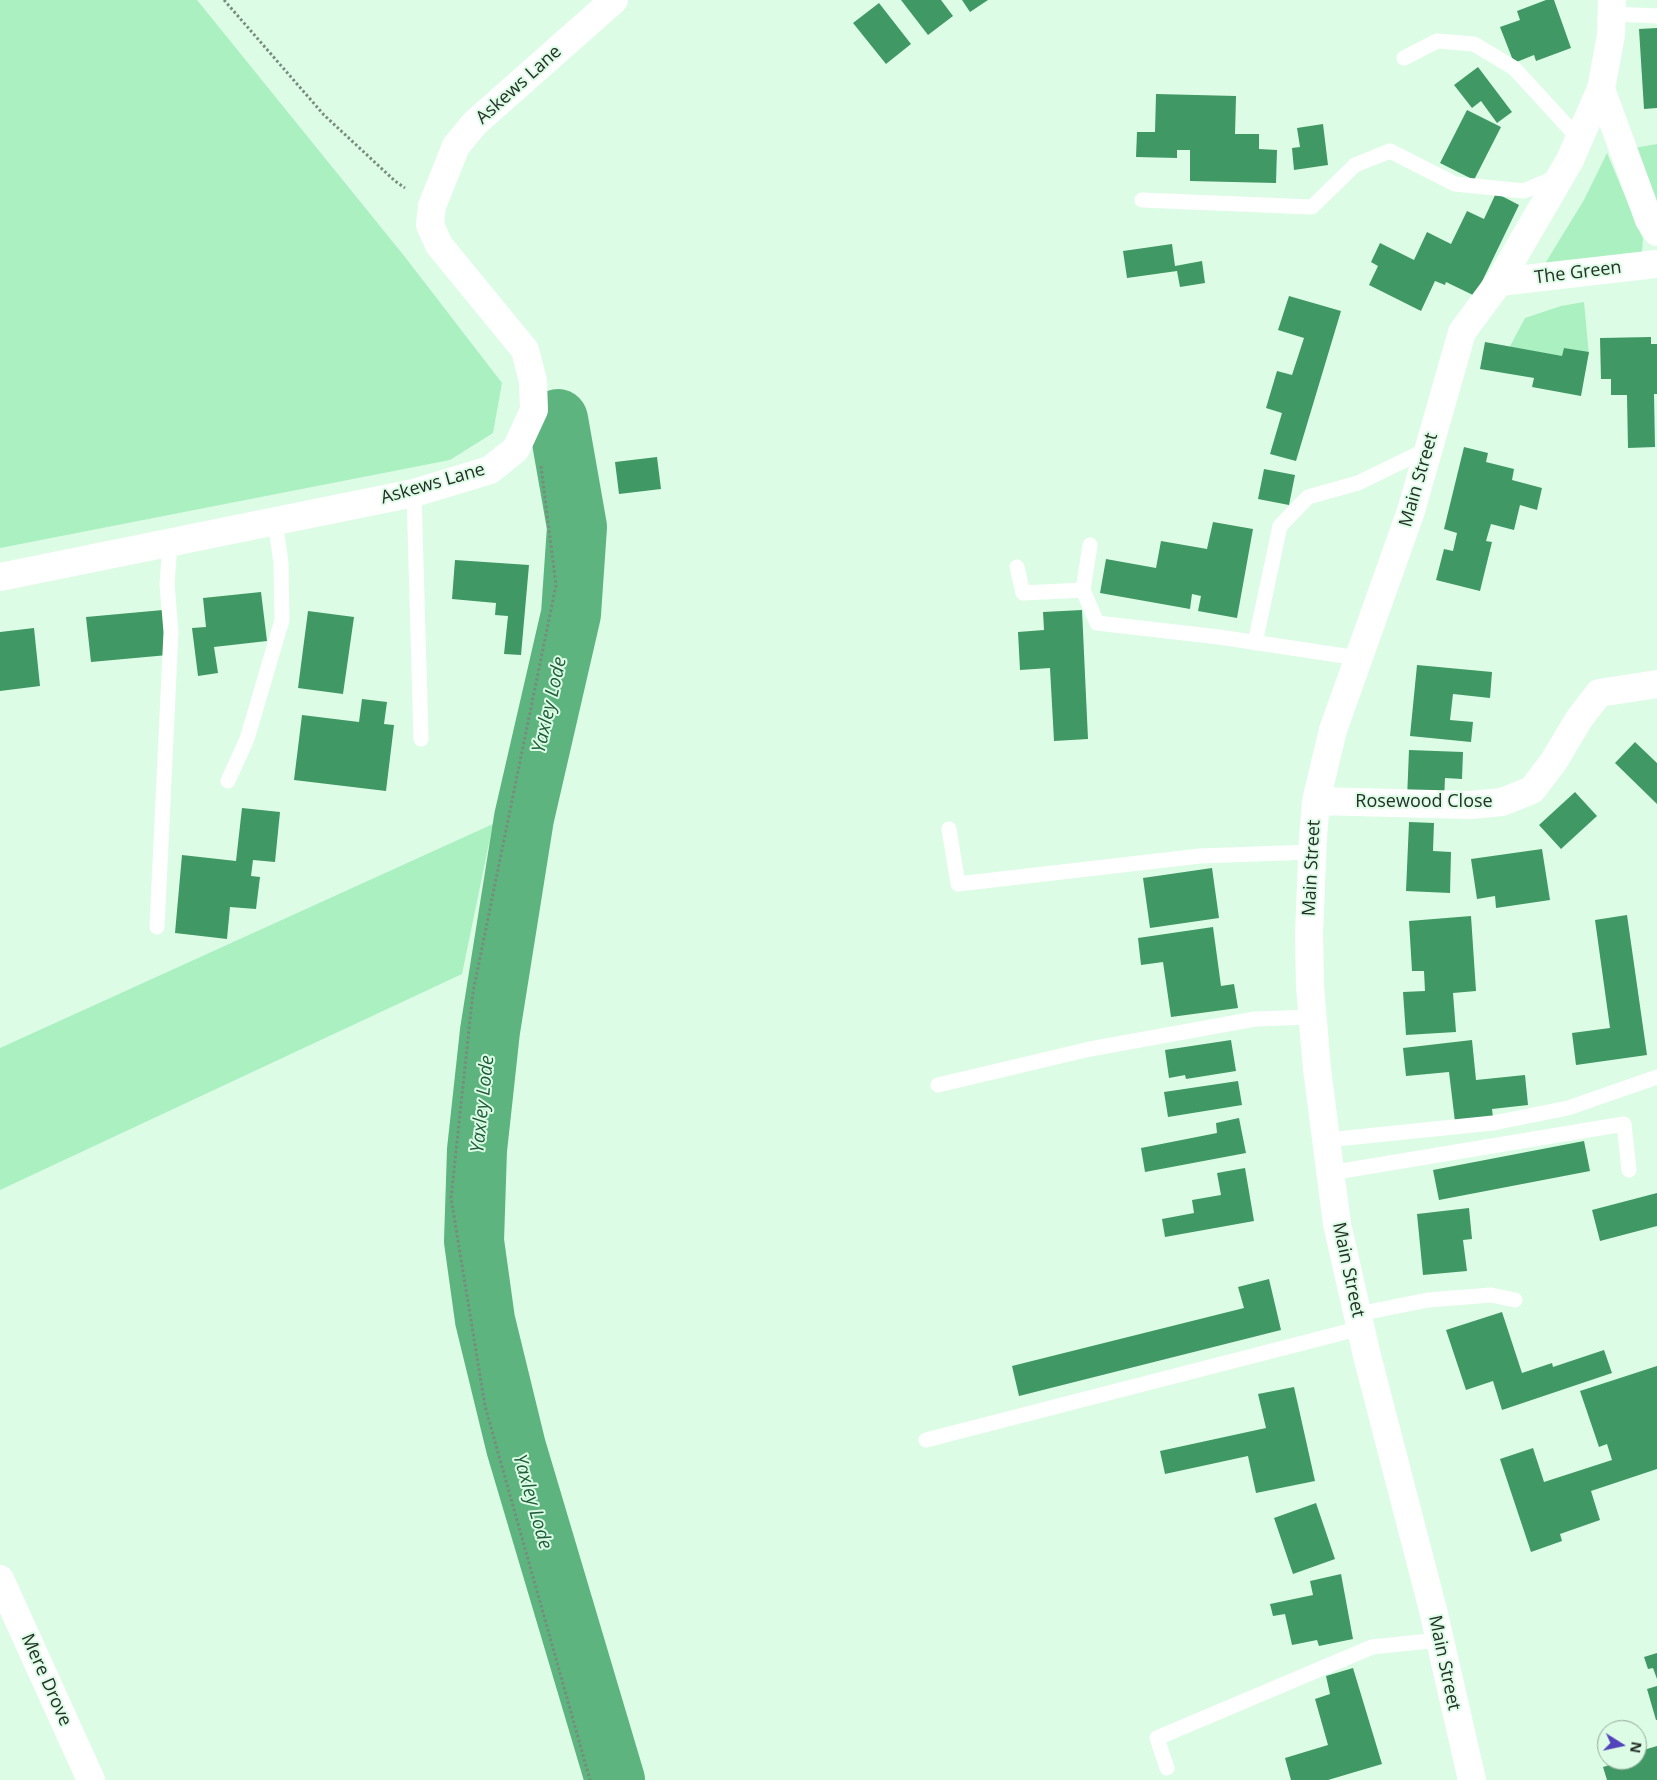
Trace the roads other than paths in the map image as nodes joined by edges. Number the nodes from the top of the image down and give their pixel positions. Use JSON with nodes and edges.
{"nodes":[{"id":1,"x":614,"y":0,"type":"edge"},
{"id":2,"x":1612,"y":7,"type":"edge"},
{"id":3,"x":1657,"y":16,"type":"edge"},
{"id":4,"x":1404,"y":58,"type":"dead end"},
{"id":5,"x":1601,"y":90,"type":"junction"},
{"id":6,"x":1579,"y":139,"type":"junction"},
{"id":7,"x":1560,"y":175,"type":"junction"},
{"id":8,"x":1142,"y":200,"type":"dead end"},
{"id":9,"x":1657,"y":232,"type":"edge"},
{"id":10,"x":1657,"y":264,"type":"edge"},
{"id":11,"x":1499,"y":282,"type":"junction"},
{"id":12,"x":1428,"y":449,"type":"junction"},
{"id":13,"x":414,"y":493,"type":"junction"},
{"id":14,"x":275,"y":521,"type":"junction"},
{"id":15,"x":170,"y":542,"type":"junction"},
{"id":16,"x":1090,"y":545,"type":"dead end"},
{"id":17,"x":1017,"y":567,"type":"dead end"},
{"id":18,"x":0,"y":577,"type":"edge"},
{"id":19,"x":1084,"y":590,"type":"junction"},
{"id":20,"x":1255,"y":643,"type":"junction"},
{"id":21,"x":1358,"y":658,"type":"junction"},
{"id":22,"x":1657,"y":684,"type":"edge"},
{"id":23,"x":421,"y":739,"type":"dead end"},
{"id":24,"x":228,"y":781,"type":"dead end"},
{"id":25,"x":1316,"y":801,"type":"junction"},
{"id":26,"x":949,"y":829,"type":"dead end"},
{"id":27,"x":1312,"y":852,"type":"junction"},
{"id":28,"x":157,"y":927,"type":"dead end"},
{"id":29,"x":1313,"y":1017,"type":"junction"},
{"id":30,"x":1657,"y":1077,"type":"edge"},
{"id":31,"x":938,"y":1085,"type":"dead end"},
{"id":32,"x":1328,"y":1140,"type":"junction"},
{"id":33,"x":1628,"y":1170,"type":"dead end"},
{"id":34,"x":1330,"y":1173,"type":"junction"},
{"id":35,"x":1515,"y":1300,"type":"dead end"},
{"id":36,"x":1360,"y":1321,"type":"junction"},
{"id":37,"x":926,"y":1440,"type":"dead end"},
{"id":38,"x":0,"y":1580,"type":"edge"},
{"id":39,"x":1439,"y":1640,"type":"junction"},
{"id":40,"x":1168,"y":1768,"type":"dead end"},
{"id":41,"x":91,"y":1780,"type":"edge"},
{"id":42,"x":1472,"y":1780,"type":"edge"}],
"edges":[{"from":1,"to":13,"type":"street","name":"Askews Lane"},
{"from":2,"to":3,"type":"lane"},
{"from":2,"to":5,"type":"street","name":"Main Street"},
{"from":4,"to":6,"type":"lane"},
{"from":5,"to":6,"type":"street","name":"Main Street"},
{"from":5,"to":9,"type":"street"},
{"from":6,"to":7,"type":"street","name":"Main Street"},
{"from":7,"to":8,"type":"lane"},
{"from":7,"to":11,"type":"street","name":"Main Street"},
{"from":10,"to":11,"type":"street","name":"The Green"},
{"from":11,"to":12,"type":"street","name":"Main Street"},
{"from":12,"to":20,"type":"lane"},
{"from":12,"to":21,"type":"street","name":"Main Street"},
{"from":13,"to":14,"type":"street","name":"Askews Lane"},
{"from":13,"to":23,"type":"lane"},
{"from":14,"to":15,"type":"street","name":"Askews Lane"},
{"from":14,"to":24,"type":"lane"},
{"from":15,"to":18,"type":"street","name":"Askews Lane"},
{"from":15,"to":28,"type":"lane"},
{"from":16,"to":19,"type":"lane"},
{"from":17,"to":19,"type":"lane"},
{"from":19,"to":20,"type":"lane"},
{"from":20,"to":21,"type":"lane"},
{"from":21,"to":25,"type":"street","name":"Main Street"},
{"from":22,"to":25,"type":"street","name":"Rosewood Close"},
{"from":25,"to":27,"type":"street","name":"Main Street"},
{"from":26,"to":27,"type":"lane"},
{"from":27,"to":29,"type":"street","name":"Main Street"},
{"from":29,"to":31,"type":"lane"},
{"from":29,"to":32,"type":"street","name":"Main Street"},
{"from":30,"to":32,"type":"lane"},
{"from":32,"to":34,"type":"street","name":"Main Street"},
{"from":33,"to":34,"type":"lane"},
{"from":34,"to":36,"type":"street","name":"Main Street"},
{"from":35,"to":36,"type":"lane"},
{"from":36,"to":37,"type":"lane"},
{"from":36,"to":39,"type":"street","name":"Main Street"},
{"from":38,"to":41,"type":"street","name":"Mere Drove"},
{"from":39,"to":40,"type":"lane"},
{"from":39,"to":42,"type":"street","name":"Main Street"}]}
